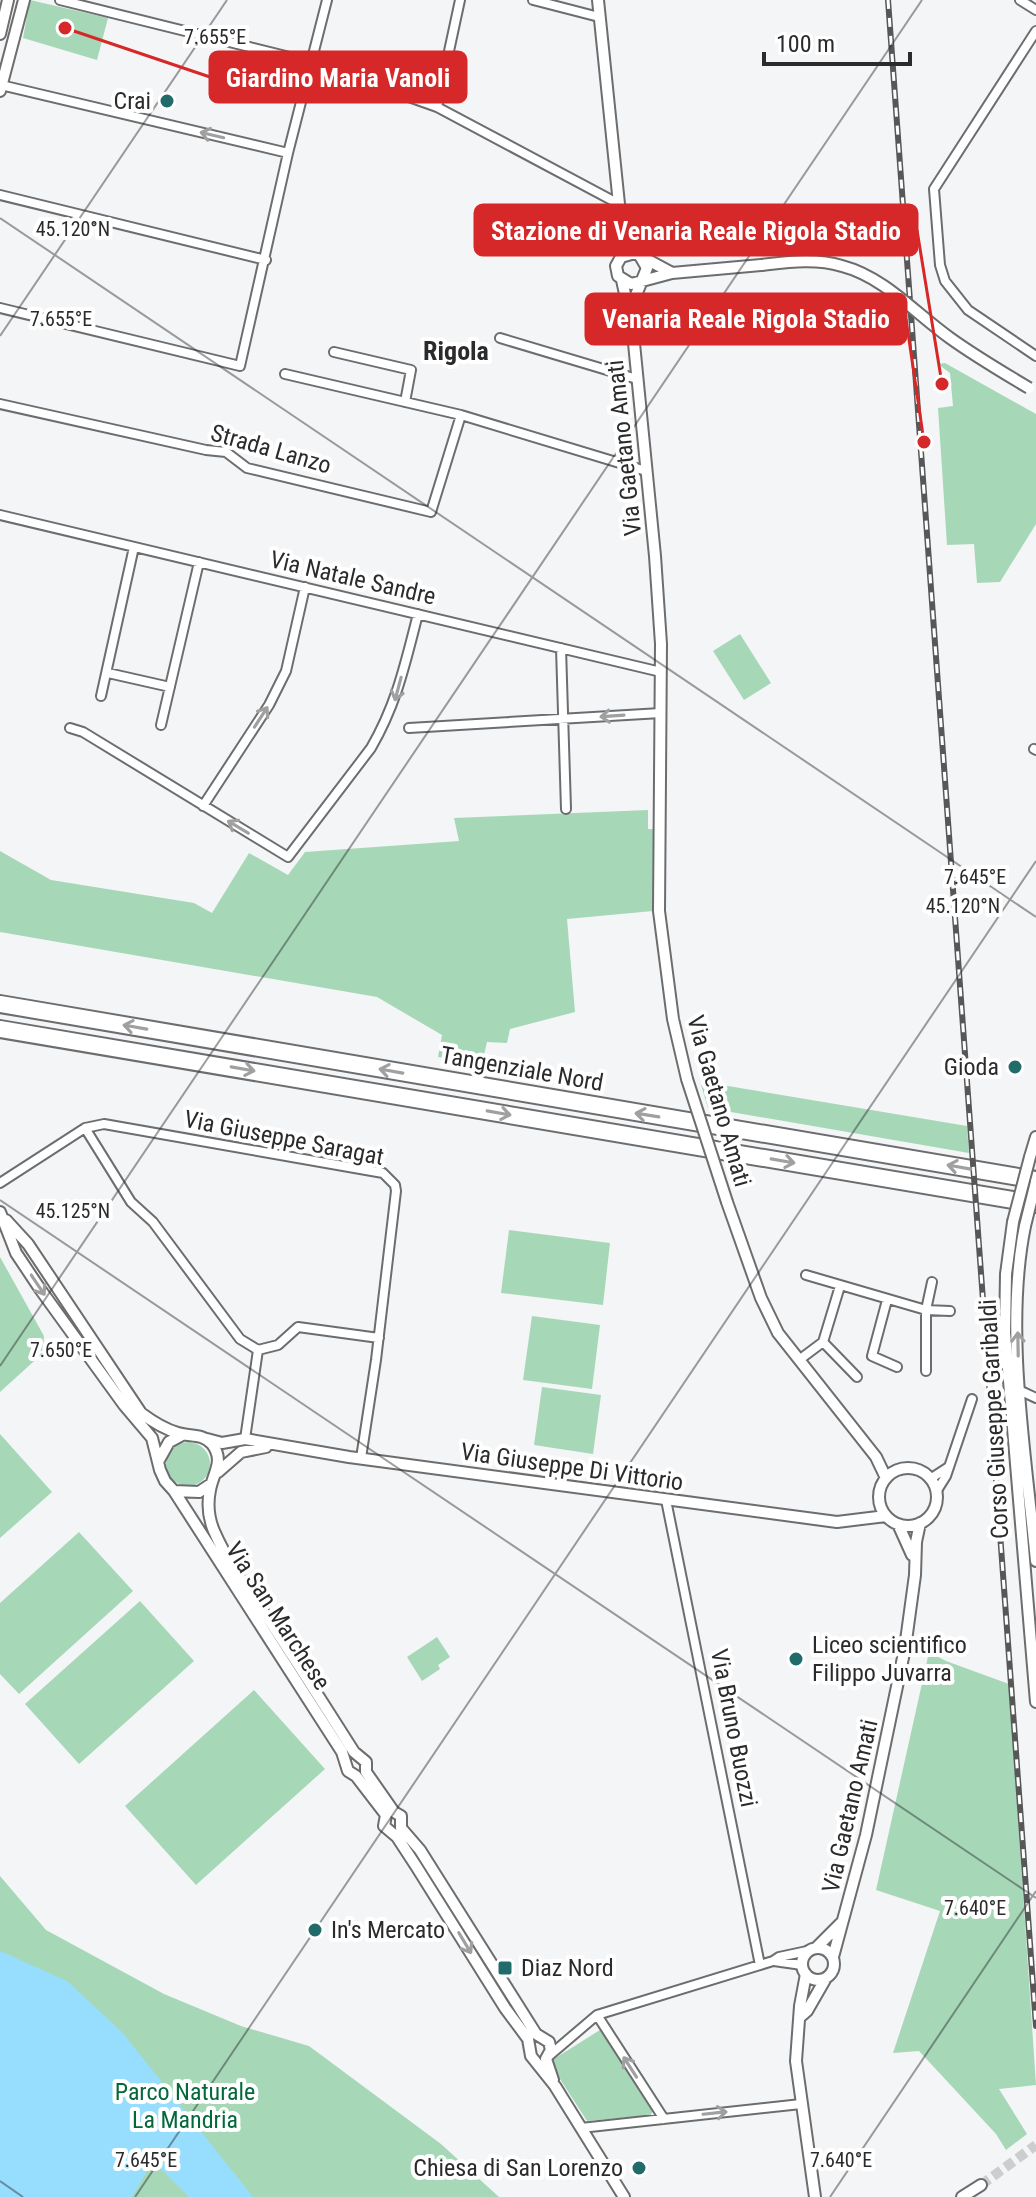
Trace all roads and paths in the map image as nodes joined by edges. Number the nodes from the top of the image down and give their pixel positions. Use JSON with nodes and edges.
{"nodes":[{"id":1,"x":8,"y":0,"type":"edge"},
{"id":2,"x":24,"y":0,"type":"edge"},
{"id":3,"x":60,"y":0,"type":"edge"},
{"id":4,"x":327,"y":0,"type":"edge"},
{"id":5,"x":460,"y":0,"type":"edge"},
{"id":6,"x":533,"y":0,"type":"edge"},
{"id":7,"x":598,"y":0,"type":"edge"},
{"id":8,"x":1020,"y":0,"type":"edge"},
{"id":9,"x":1036,"y":10,"type":"edge"},
{"id":10,"x":599,"y":17,"type":"junction"},
{"id":11,"x":1036,"y":31,"type":"edge"},
{"id":12,"x":0,"y":34,"type":"edge"},
{"id":13,"x":310,"y":62,"type":"junction"},
{"id":14,"x":1,"y":88,"type":"edge"},
{"id":15,"x":437,"y":107,"type":"junction"},
{"id":16,"x":288,"y":153,"type":"junction"},
{"id":17,"x":0,"y":195,"type":"edge"},
{"id":18,"x":619,"y":204,"type":"junction"},
{"id":19,"x":626,"y":232,"type":"junction"},
{"id":20,"x":622,"y":256,"type":"junction"},
{"id":21,"x":641,"y":257,"type":"junction"},
{"id":22,"x":266,"y":260,"type":"junction"},
{"id":23,"x":672,"y":273,"type":"junction"},
{"id":24,"x":622,"y":280,"type":"junction"},
{"id":25,"x":641,"y":281,"type":"junction"},
{"id":26,"x":0,"y":308,"type":"edge"},
{"id":27,"x":632,"y":323,"type":"junction"},
{"id":28,"x":500,"y":338,"type":"dead end"},
{"id":29,"x":334,"y":352,"type":"dead end"},
{"id":30,"x":1036,"y":356,"type":"edge"},
{"id":31,"x":285,"y":374,"type":"dead end"},
{"id":32,"x":637,"y":379,"type":"junction"},
{"id":33,"x":1032,"y":390,"type":"edge"},
{"id":34,"x":405,"y":402,"type":"junction"},
{"id":35,"x":0,"y":404,"type":"edge"},
{"id":36,"x":461,"y":415,"type":"junction"},
{"id":37,"x":646,"y":471,"type":"junction"},
{"id":38,"x":0,"y":515,"type":"edge"},
{"id":39,"x":134,"y":547,"type":"junction"},
{"id":40,"x":199,"y":562,"type":"junction"},
{"id":41,"x":305,"y":587,"type":"junction"},
{"id":42,"x":418,"y":614,"type":"junction"},
{"id":43,"x":561,"y":648,"type":"junction"},
{"id":44,"x":661,"y":672,"type":"junction"},
{"id":45,"x":108,"y":673,"type":"junction"},
{"id":46,"x":170,"y":687,"type":"junction"},
{"id":47,"x":101,"y":696,"type":"dead end"},
{"id":48,"x":661,"y":713,"type":"junction"},
{"id":49,"x":563,"y":719,"type":"junction"},
{"id":50,"x":161,"y":725,"type":"dead end"},
{"id":51,"x":70,"y":728,"type":"dead end"},
{"id":52,"x":409,"y":728,"type":"dead end"},
{"id":53,"x":203,"y":806,"type":"junction"},
{"id":54,"x":566,"y":809,"type":"dead end"},
{"id":55,"x":0,"y":1004,"type":"edge"},
{"id":56,"x":0,"y":1029,"type":"edge"},
{"id":57,"x":85,"y":1128,"type":"junction"},
{"id":58,"x":1036,"y":1137,"type":"edge"},
{"id":59,"x":1036,"y":1181,"type":"edge"},
{"id":60,"x":0,"y":1183,"type":"edge"},
{"id":61,"x":1036,"y":1204,"type":"edge"},
{"id":62,"x":1,"y":1214,"type":"edge"},
{"id":63,"x":806,"y":1275,"type":"dead end"},
{"id":64,"x":932,"y":1282,"type":"dead end"},
{"id":65,"x":840,"y":1286,"type":"junction"},
{"id":66,"x":887,"y":1300,"type":"junction"},
{"id":67,"x":926,"y":1310,"type":"junction"},
{"id":68,"x":950,"y":1311,"type":"dead end"},
{"id":69,"x":379,"y":1338,"type":"junction"},
{"id":70,"x":823,"y":1342,"type":"junction"},
{"id":71,"x":258,"y":1350,"type":"junction"},
{"id":72,"x":799,"y":1360,"type":"junction"},
{"id":73,"x":897,"y":1367,"type":"dead end"},
{"id":74,"x":926,"y":1371,"type":"dead end"},
{"id":75,"x":857,"y":1377,"type":"dead end"},
{"id":76,"x":1021,"y":1391,"type":"junction"},
{"id":77,"x":1036,"y":1398,"type":"edge"},
{"id":78,"x":972,"y":1399,"type":"dead end"},
{"id":79,"x":182,"y":1435,"type":"junction"},
{"id":80,"x":205,"y":1439,"type":"junction"},
{"id":81,"x":245,"y":1439,"type":"junction"},
{"id":82,"x":1031,"y":1444,"type":"edge"},
{"id":83,"x":276,"y":1446,"type":"junction"},
{"id":84,"x":876,"y":1457,"type":"junction"},
{"id":85,"x":361,"y":1458,"type":"junction"},
{"id":86,"x":159,"y":1460,"type":"junction"},
{"id":87,"x":948,"y":1468,"type":"junction"},
{"id":88,"x":897,"y":1470,"type":"junction"},
{"id":89,"x":217,"y":1474,"type":"junction"},
{"id":90,"x":886,"y":1478,"type":"junction"},
{"id":91,"x":930,"y":1479,"type":"junction"},
{"id":92,"x":211,"y":1484,"type":"junction"},
{"id":93,"x":174,"y":1491,"type":"junction"},
{"id":94,"x":936,"y":1492,"type":"junction"},
{"id":95,"x":666,"y":1500,"type":"junction"},
{"id":96,"x":879,"y":1502,"type":"junction"},
{"id":97,"x":886,"y":1516,"type":"junction"},
{"id":98,"x":863,"y":1517,"type":"junction"},
{"id":99,"x":920,"y":1523,"type":"junction"},
{"id":100,"x":898,"y":1524,"type":"junction"},
{"id":101,"x":914,"y":1561,"type":"junction"},
{"id":102,"x":1036,"y":1561,"type":"edge"},
{"id":103,"x":1036,"y":1702,"type":"edge"},
{"id":104,"x":358,"y":1756,"type":"junction"},
{"id":105,"x":347,"y":1763,"type":"junction"},
{"id":106,"x":361,"y":1774,"type":"junction"},
{"id":107,"x":390,"y":1813,"type":"junction"},
{"id":108,"x":396,"y":1830,"type":"junction"},
{"id":109,"x":844,"y":1918,"type":"junction"},
{"id":110,"x":812,"y":1949,"type":"junction"},
{"id":111,"x":833,"y":1957,"type":"junction"},
{"id":112,"x":773,"y":1961,"type":"junction"},
{"id":113,"x":760,"y":1965,"type":"junction"},
{"id":114,"x":804,"y":1970,"type":"junction"},
{"id":115,"x":826,"y":1978,"type":"junction"},
{"id":116,"x":597,"y":2015,"type":"junction"},
{"id":117,"x":800,"y":2017,"type":"junction"},
{"id":118,"x":567,"y":2038,"type":"junction"},
{"id":119,"x":539,"y":2041,"type":"junction"},
{"id":120,"x":544,"y":2058,"type":"junction"},
{"id":121,"x":801,"y":2104,"type":"junction"},
{"id":122,"x":664,"y":2119,"type":"junction"},
{"id":123,"x":581,"y":2128,"type":"junction"},
{"id":124,"x":981,"y":2185,"type":"tunnel mouth"},
{"id":125,"x":624,"y":2197,"type":"edge"},
{"id":126,"x":815,"y":2197,"type":"edge"},
{"id":127,"x":962,"y":2197,"type":"edge"}],
"edges":[{"from":1,"to":12,"type":"street"},
{"from":2,"to":14,"type":"street"},
{"from":3,"to":13,"type":"street"},
{"from":4,"to":13,"type":"street"},
{"from":5,"to":15,"type":"street"},
{"from":6,"to":10,"type":"street"},
{"from":7,"to":10,"type":"street"},
{"from":8,"to":9,"type":"street"},
{"from":10,"to":18,"type":"street"},
{"from":11,"to":30,"type":"street"},
{"from":13,"to":15,"type":"street"},
{"from":13,"to":16,"type":"street"},
{"from":16,"to":14,"type":"street","one_way":true},
{"from":15,"to":18,"type":"street"},
{"from":16,"to":22,"type":"street"},
{"from":17,"to":22,"type":"street"},
{"from":18,"to":19,"type":"street"},
{"from":19,"to":20,"type":"street"},
{"from":19,"to":21,"type":"street"},
{"from":20,"to":21,"type":"street"},
{"from":20,"to":24,"type":"street"},
{"from":21,"to":23,"type":"street"},
{"from":21,"to":25,"type":"street"},
{"from":22,"to":26,"type":"street"},
{"from":23,"to":25,"type":"street"},
{"from":23,"to":33,"type":"street","bridge":true},
{"from":24,"to":25,"type":"street"},
{"from":24,"to":27,"type":"street","name":"Via Gaetano Amati"},
{"from":25,"to":27,"type":"street","name":"Via Gaetano Amati"},
{"from":27,"to":32,"type":"street","name":"Via Gaetano Amati"},
{"from":28,"to":32,"type":"street"},
{"from":29,"to":34,"type":"street"},
{"from":31,"to":34,"type":"street"},
{"from":32,"to":37,"type":"street","name":"Via Gaetano Amati"},
{"from":34,"to":36,"type":"street"},
{"from":35,"to":36,"type":"street","name":"Strada Lanzo"},
{"from":36,"to":37,"type":"street"},
{"from":37,"to":44,"type":"street","name":"Via Gaetano Amati"},
{"from":38,"to":39,"type":"street"},
{"from":39,"to":40,"type":"street"},
{"from":39,"to":45,"type":"street"},
{"from":40,"to":41,"type":"street","name":"Via Natale Sandre"},
{"from":40,"to":46,"type":"street"},
{"from":41,"to":42,"type":"street","name":"Via Natale Sandre"},
{"from":53,"to":41,"type":"street","one_way":true},
{"from":42,"to":43,"type":"street","name":"Via Natale Sandre"},
{"from":42,"to":53,"type":"street","one_way":true},
{"from":43,"to":44,"type":"street","name":"Via Natale Sandre"},
{"from":43,"to":49,"type":"street"},
{"from":44,"to":48,"type":"street","name":"Via Gaetano Amati"},
{"from":45,"to":46,"type":"street"},
{"from":45,"to":47,"type":"street"},
{"from":46,"to":50,"type":"street"},
{"from":48,"to":49,"type":"street","one_way":true},
{"from":48,"to":72,"type":"street","name":"Via Gaetano Amati","bridge":true},
{"from":49,"to":52,"type":"street"},
{"from":49,"to":54,"type":"street"},
{"from":51,"to":53,"type":"street"},
{"from":59,"to":55,"type":"highway","name":"Tangenziale Nord","one_way":true},
{"from":56,"to":61,"type":"highway","name":"Tangenziale Nord","one_way":true},
{"from":57,"to":60,"type":"street"},
{"from":57,"to":69,"type":"street","name":"Via Giuseppe Saragat"},
{"from":57,"to":71,"type":"street"},
{"from":58,"to":103,"type":"street","name":"Corso Giuseppe Garibaldi","bridge":true},
{"from":76,"to":59,"type":"street","name":"Corso Giuseppe Garibaldi","one_way":true,"bridge":true},
{"from":62,"to":79,"type":"street","name":"Via San Marchese"},
{"from":62,"to":86,"type":"street","name":"Via San Marchese","one_way":true},
{"from":63,"to":65,"type":"street"},
{"from":64,"to":67,"type":"street"},
{"from":65,"to":66,"type":"street"},
{"from":65,"to":70,"type":"street"},
{"from":66,"to":67,"type":"street"},
{"from":66,"to":73,"type":"street"},
{"from":67,"to":68,"type":"street"},
{"from":67,"to":74,"type":"street"},
{"from":69,"to":71,"type":"street"},
{"from":69,"to":85,"type":"street","name":"Via Giuseppe Saragat"},
{"from":70,"to":72,"type":"street"},
{"from":70,"to":75,"type":"street"},
{"from":71,"to":81,"type":"street"},
{"from":72,"to":84,"type":"street","name":"Via Gaetano Amati"},
{"from":76,"to":77,"type":"street"},
{"from":76,"to":82,"type":"street","name":"Corso Giuseppe Garibaldi"},
{"from":78,"to":87,"type":"street"},
{"from":79,"to":80,"type":"street","name":"Via San Marchese"},
{"from":79,"to":86,"type":"street"},
{"from":80,"to":81,"type":"street","name":"Via Giuseppe Di Vittorio"},
{"from":80,"to":89,"type":"street"},
{"from":81,"to":83,"type":"street","name":"Via Giuseppe Di Vittorio"},
{"from":82,"to":102,"type":"street","name":"Corso Giuseppe Garibaldi"},
{"from":83,"to":85,"type":"street","name":"Via Giuseppe Di Vittorio"},
{"from":83,"to":89,"type":"street","name":"Via Giuseppe Di Vittorio"},
{"from":84,"to":88,"type":"street","name":"Via Gaetano Amati"},
{"from":84,"to":90,"type":"street","name":"Via Gaetano Amati"},
{"from":85,"to":95,"type":"street","name":"Via Giuseppe Di Vittorio"},
{"from":86,"to":93,"type":"street","name":"Via San Marchese"},
{"from":87,"to":91,"type":"street"},
{"from":87,"to":94,"type":"street"},
{"from":88,"to":90,"type":"street"},
{"from":88,"to":91,"type":"street"},
{"from":89,"to":92,"type":"street"},
{"from":90,"to":96,"type":"street"},
{"from":91,"to":94,"type":"street"},
{"from":92,"to":93,"type":"street"},
{"from":92,"to":104,"type":"street","name":"Via San Marchese"},
{"from":93,"to":105,"type":"street","name":"Via San Marchese"},
{"from":94,"to":99,"type":"street"},
{"from":95,"to":98,"type":"street","name":"Via Giuseppe Di Vittorio"},
{"from":95,"to":113,"type":"street","name":"Via Bruno Buozzi"},
{"from":96,"to":97,"type":"street"},
{"from":96,"to":98,"type":"street"},
{"from":97,"to":98,"type":"street","name":"Via Giuseppe Di Vittorio"},
{"from":97,"to":100,"type":"street"},
{"from":99,"to":100,"type":"street"},
{"from":99,"to":101,"type":"street","name":"Via Gaetano Amati"},
{"from":100,"to":101,"type":"street","name":"Via Gaetano Amati"},
{"from":101,"to":109,"type":"street","name":"Via Gaetano Amati"},
{"from":104,"to":105,"type":"street"},
{"from":104,"to":106,"type":"street","name":"Via San Marchese"},
{"from":105,"to":106,"type":"street","name":"Via San Marchese"},
{"from":106,"to":107,"type":"street"},
{"from":107,"to":108,"type":"street"},
{"from":107,"to":108,"type":"street"},
{"from":108,"to":119,"type":"street"},
{"from":109,"to":110,"type":"street","name":"Via Gaetano Amati"},
{"from":109,"to":111,"type":"street","name":"Via Gaetano Amati"},
{"from":110,"to":111,"type":"street"},
{"from":110,"to":112,"type":"street"},
{"from":110,"to":114,"type":"street"},
{"from":111,"to":115,"type":"street"},
{"from":112,"to":113,"type":"street"},
{"from":112,"to":114,"type":"street"},
{"from":113,"to":116,"type":"street"},
{"from":114,"to":115,"type":"street"},
{"from":114,"to":117,"type":"street"},
{"from":115,"to":117,"type":"street"},
{"from":116,"to":118,"type":"street"},
{"from":122,"to":116,"type":"street","one_way":true},
{"from":117,"to":121,"type":"street"},
{"from":118,"to":119,"type":"street"},
{"from":118,"to":120,"type":"street"},
{"from":119,"to":120,"type":"street"},
{"from":119,"to":120,"type":"street"},
{"from":120,"to":123,"type":"street"},
{"from":122,"to":121,"type":"street","one_way":true},
{"from":121,"to":126,"type":"street"},
{"from":122,"to":123,"type":"street"},
{"from":123,"to":125,"type":"street"},
{"from":124,"to":127,"type":"street"}]}
